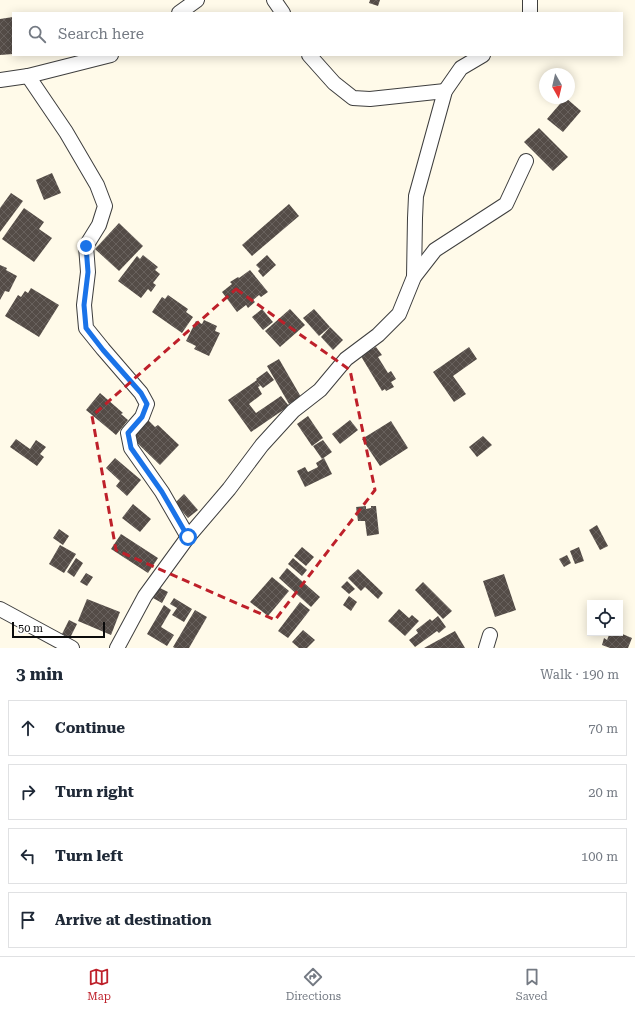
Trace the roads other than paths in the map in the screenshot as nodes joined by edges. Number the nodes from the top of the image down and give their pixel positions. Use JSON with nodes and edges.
{"nodes":[{"id":1,"x":197,"y":0,"type":"edge"},
{"id":2,"x":274,"y":0,"type":"edge"},
{"id":3,"x":530,"y":0,"type":"edge"},
{"id":4,"x":180,"y":12,"type":"edge"},
{"id":5,"x":282,"y":12,"type":"edge"},
{"id":6,"x":530,"y":12,"type":"edge"},
{"id":7,"x":107,"y":56,"type":"edge"},
{"id":8,"x":310,"y":56,"type":"edge"},
{"id":9,"x":481,"y":56,"type":"edge"},
{"id":10,"x":28,"y":76,"type":"junction"},
{"id":11,"x":0,"y":80,"type":"edge"},
{"id":12,"x":445,"y":92,"type":"junction"},
{"id":13,"x":526,"y":161,"type":"dead end"},
{"id":14,"x":414,"y":277,"type":"junction"},
{"id":15,"x":188,"y":537,"type":"junction"},
{"id":16,"x":0,"y":609,"type":"edge"},
{"id":17,"x":72,"y":648,"type":"edge"},
{"id":18,"x":117,"y":648,"type":"edge"}],
"edges":[{"from":1,"to":4,"type":"street"},
{"from":2,"to":5,"type":"street"},
{"from":3,"to":6,"type":"street"},
{"from":7,"to":10,"type":"street"},
{"from":8,"to":12,"type":"street"},
{"from":9,"to":12,"type":"street"},
{"from":10,"to":11,"type":"street"},
{"from":10,"to":15,"type":"street"},
{"from":12,"to":14,"type":"street"},
{"from":13,"to":14,"type":"street"},
{"from":14,"to":15,"type":"street"},
{"from":15,"to":18,"type":"street"},
{"from":16,"to":17,"type":"street"}]}
